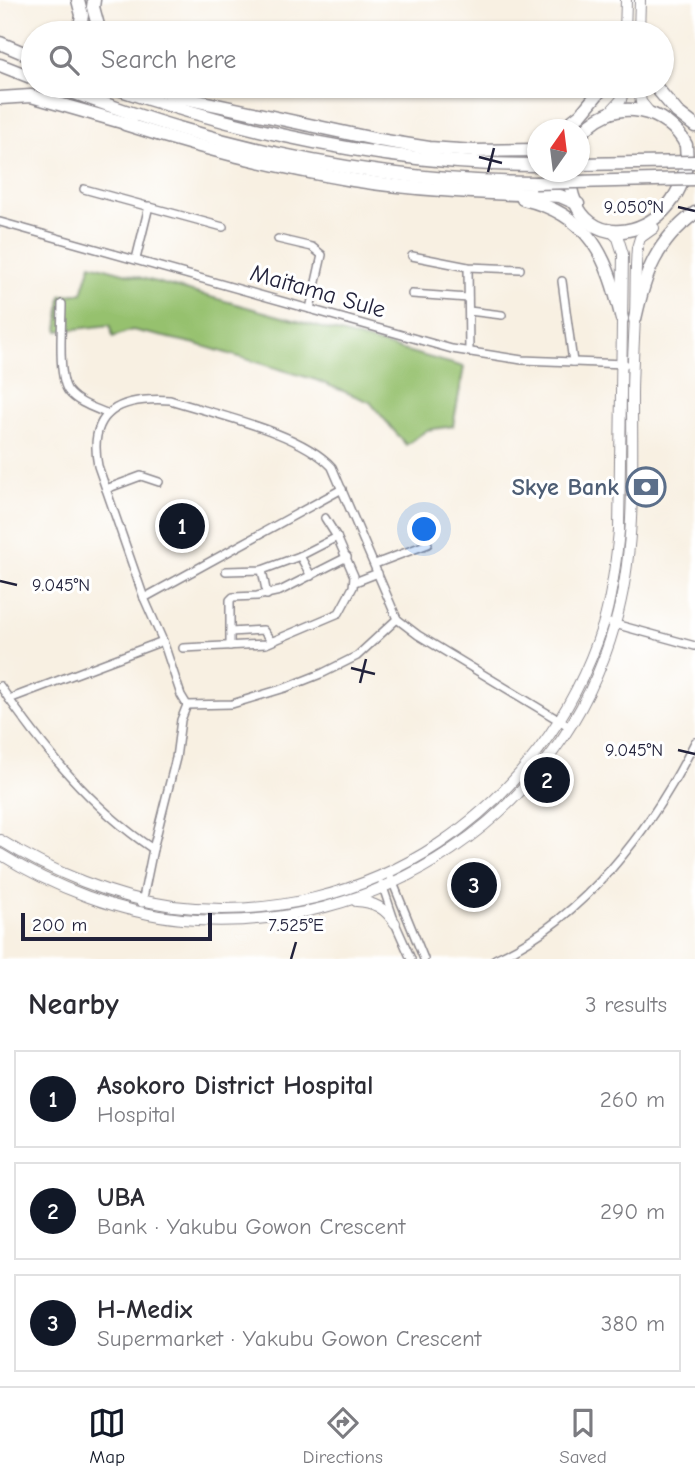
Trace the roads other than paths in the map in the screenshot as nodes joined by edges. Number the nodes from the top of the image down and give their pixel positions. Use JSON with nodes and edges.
{"nodes":[{"id":1,"x":78,"y":0,"type":"edge"},
{"id":2,"x":93,"y":0,"type":"edge"},
{"id":3,"x":626,"y":0,"type":"edge"},
{"id":4,"x":640,"y":0,"type":"edge"},
{"id":5,"x":81,"y":21,"type":"edge"},
{"id":6,"x":97,"y":21,"type":"edge"},
{"id":7,"x":625,"y":21,"type":"edge"},
{"id":8,"x":639,"y":21,"type":"edge"},
{"id":9,"x":2,"y":44,"type":"edge"},
{"id":10,"x":21,"y":50,"type":"edge"},
{"id":11,"x":0,"y":65,"type":"edge"},
{"id":12,"x":21,"y":73,"type":"edge"},
{"id":13,"x":21,"y":97,"type":"edge"},
{"id":14,"x":0,"y":98,"type":"edge"},
{"id":15,"x":37,"y":98,"type":"edge"},
{"id":16,"x":90,"y":98,"type":"edge"},
{"id":17,"x":163,"y":98,"type":"edge"},
{"id":18,"x":168,"y":98,"type":"edge"},
{"id":19,"x":594,"y":98,"type":"edge"},
{"id":20,"x":621,"y":98,"type":"edge"},
{"id":21,"x":640,"y":98,"type":"edge"},
{"id":22,"x":665,"y":98,"type":"edge"},
{"id":23,"x":180,"y":103,"type":"junction"},
{"id":24,"x":136,"y":114,"type":"junction"},
{"id":25,"x":606,"y":114,"type":"junction"},
{"id":26,"x":654,"y":115,"type":"junction"},
{"id":27,"x":575,"y":119,"type":"edge"},
{"id":28,"x":125,"y":124,"type":"junction"},
{"id":29,"x":590,"y":125,"type":"edge"},
{"id":30,"x":695,"y":126,"type":"edge"},
{"id":31,"x":158,"y":128,"type":"junction"},
{"id":32,"x":680,"y":134,"type":"junction"},
{"id":33,"x":182,"y":136,"type":"junction"},
{"id":34,"x":527,"y":144,"type":"edge"},
{"id":35,"x":695,"y":146,"type":"edge"},
{"id":36,"x":527,"y":150,"type":"edge"},
{"id":37,"x":475,"y":151,"type":"junction"},
{"id":38,"x":695,"y":162,"type":"edge"},
{"id":39,"x":590,"y":164,"type":"edge"},
{"id":40,"x":527,"y":165,"type":"edge"},
{"id":41,"x":695,"y":179,"type":"edge"},
{"id":42,"x":570,"y":182,"type":"edge"},
{"id":43,"x":83,"y":189,"type":"dead end"},
{"id":44,"x":495,"y":193,"type":"junction"},
{"id":45,"x":578,"y":204,"type":"junction"},
{"id":46,"x":149,"y":206,"type":"junction"},
{"id":47,"x":695,"y":214,"type":"edge"},
{"id":48,"x":0,"y":222,"type":"edge"},
{"id":49,"x":223,"y":227,"type":"dead end"},
{"id":50,"x":608,"y":228,"type":"junction"},
{"id":51,"x":654,"y":228,"type":"junction"},
{"id":52,"x":278,"y":239,"type":"dead end"},
{"id":53,"x":412,"y":256,"type":"dead end"},
{"id":54,"x":136,"y":259,"type":"junction"},
{"id":55,"x":468,"y":267,"type":"junction"},
{"id":56,"x":520,"y":269,"type":"dead end"},
{"id":57,"x":562,"y":281,"type":"dead end"},
{"id":58,"x":412,"y":294,"type":"dead end"},
{"id":59,"x":468,"y":298,"type":"junction"},
{"id":60,"x":62,"y":304,"type":"dead end"},
{"id":61,"x":310,"y":309,"type":"junction"},
{"id":62,"x":469,"y":311,"type":"junction"},
{"id":63,"x":502,"y":315,"type":"dead end"},
{"id":64,"x":628,"y":319,"type":"junction"},
{"id":65,"x":469,"y":352,"type":"junction"},
{"id":66,"x":573,"y":362,"type":"junction"},
{"id":67,"x":627,"y":364,"type":"junction"},
{"id":68,"x":108,"y":414,"type":"junction"},
{"id":69,"x":159,"y":482,"type":"dead end"},
{"id":70,"x":106,"y":489,"type":"junction"},
{"id":71,"x":342,"y":489,"type":"junction"},
{"id":72,"x":325,"y":518,"type":"dead end"},
{"id":73,"x":337,"y":537,"type":"junction"},
{"id":74,"x":428,"y":544,"type":"dead end"},
{"id":75,"x":300,"y":556,"type":"junction"},
{"id":76,"x":347,"y":557,"type":"junction"},
{"id":77,"x":375,"y":565,"type":"junction"},
{"id":78,"x":226,"y":570,"type":"dead end"},
{"id":79,"x":261,"y":570,"type":"junction"},
{"id":80,"x":379,"y":573,"type":"junction"},
{"id":81,"x":311,"y":576,"type":"junction"},
{"id":82,"x":355,"y":582,"type":"junction"},
{"id":83,"x":267,"y":594,"type":"junction"},
{"id":84,"x":144,"y":598,"type":"junction"},
{"id":85,"x":397,"y":619,"type":"junction"},
{"id":86,"x":604,"y":621,"type":"junction"},
{"id":87,"x":615,"y":625,"type":"junction"},
{"id":88,"x":230,"y":632,"type":"junction"},
{"id":89,"x":271,"y":640,"type":"junction"},
{"id":90,"x":163,"y":641,"type":"junction"},
{"id":91,"x":230,"y":646,"type":"junction"},
{"id":92,"x":695,"y":646,"type":"edge"},
{"id":93,"x":183,"y":648,"type":"dead end"},
{"id":94,"x":0,"y":686,"type":"edge"},
{"id":95,"x":9,"y":699,"type":"junction"},
{"id":96,"x":187,"y":705,"type":"junction"},
{"id":97,"x":560,"y":721,"type":"junction"},
{"id":98,"x":570,"y":727,"type":"junction"},
{"id":99,"x":695,"y":742,"type":"edge"},
{"id":100,"x":0,"y":840,"type":"edge"},
{"id":101,"x":153,"y":849,"type":"junction"},
{"id":102,"x":0,"y":854,"type":"edge"},
{"id":103,"x":384,"y":875,"type":"junction"},
{"id":104,"x":388,"y":886,"type":"junction"},
{"id":105,"x":143,"y":899,"type":"junction"},
{"id":106,"x":348,"y":902,"type":"junction"},
{"id":107,"x":141,"y":911,"type":"junction"},
{"id":108,"x":395,"y":923,"type":"junction"},
{"id":109,"x":411,"y":959,"type":"edge"},
{"id":110,"x":424,"y":959,"type":"edge"},
{"id":111,"x":495,"y":959,"type":"edge"}],
"edges":[{"from":1,"to":5,"type":"highway"},
{"from":2,"to":6,"type":"highway"},
{"from":3,"to":7,"type":"main road"},
{"from":4,"to":8,"type":"main road"},
{"from":9,"to":10,"type":"highway"},
{"from":11,"to":12,"type":"highway"},
{"from":13,"to":14,"type":"highway"},
{"from":15,"to":28,"type":"highway"},
{"from":16,"to":24,"type":"highway"},
{"from":17,"to":23,"type":"highway"},
{"from":18,"to":23,"type":"highway"},
{"from":19,"to":27,"type":"highway"},
{"from":20,"to":25,"type":"main road"},
{"from":21,"to":26,"type":"main road"},
{"from":22,"to":30,"type":"highway"},
{"from":23,"to":37,"type":"highway"},
{"from":23,"to":40,"type":"highway"},
{"from":24,"to":31,"type":"highway"},
{"from":24,"to":33,"type":"highway"},
{"from":25,"to":26,"type":"highway"},
{"from":25,"to":29,"type":"highway"},
{"from":26,"to":32,"type":"highway"},
{"from":28,"to":31,"type":"highway"},
{"from":28,"to":33,"type":"highway"},
{"from":31,"to":33,"type":"highway"},
{"from":32,"to":35,"type":"highway"},
{"from":32,"to":51,"type":"highway"},
{"from":33,"to":41,"type":"highway","bridge":true},
{"from":33,"to":44,"type":"highway"},
{"from":34,"to":37,"type":"highway"},
{"from":36,"to":37,"type":"highway"},
{"from":38,"to":39,"type":"highway","bridge":true},
{"from":42,"to":45,"type":"highway"},
{"from":43,"to":46,"type":"street"},
{"from":44,"to":45,"type":"highway"},
{"from":44,"to":64,"type":"highway"},
{"from":45,"to":50,"type":"highway"},
{"from":46,"to":49,"type":"street"},
{"from":46,"to":54,"type":"street"},
{"from":47,"to":64,"type":"highway"},
{"from":48,"to":54,"type":"street","name":"Maitama Sule"},
{"from":50,"to":51,"type":"highway"},
{"from":50,"to":64,"type":"main road"},
{"from":51,"to":64,"type":"main road"},
{"from":52,"to":61,"type":"street"},
{"from":53,"to":55,"type":"street"},
{"from":54,"to":61,"type":"street","name":"Maitama Sule"},
{"from":55,"to":56,"type":"street"},
{"from":55,"to":59,"type":"street"},
{"from":57,"to":66,"type":"street"},
{"from":58,"to":59,"type":"street"},
{"from":59,"to":62,"type":"street"},
{"from":60,"to":68,"type":"street"},
{"from":61,"to":65,"type":"street","name":"Maitama Sule"},
{"from":62,"to":63,"type":"street"},
{"from":62,"to":65,"type":"street"},
{"from":64,"to":67,"type":"main road"},
{"from":65,"to":66,"type":"street","name":"Maitama Sule"},
{"from":66,"to":67,"type":"street","name":"Maitama Sule"},
{"from":67,"to":86,"type":"main road"},
{"from":67,"to":87,"type":"main road"},
{"from":68,"to":70,"type":"street"},
{"from":68,"to":71,"type":"street"},
{"from":69,"to":70,"type":"street"},
{"from":70,"to":84,"type":"street"},
{"from":71,"to":77,"type":"street"},
{"from":71,"to":84,"type":"street"},
{"from":72,"to":73,"type":"street"},
{"from":73,"to":75,"type":"street"},
{"from":73,"to":76,"type":"street"},
{"from":74,"to":77,"type":"street"},
{"from":75,"to":79,"type":"street"},
{"from":75,"to":81,"type":"street"},
{"from":76,"to":81,"type":"street"},
{"from":76,"to":82,"type":"street"},
{"from":77,"to":80,"type":"street"},
{"from":78,"to":79,"type":"street"},
{"from":79,"to":83,"type":"street"},
{"from":80,"to":82,"type":"street"},
{"from":80,"to":85,"type":"street"},
{"from":81,"to":83,"type":"street"},
{"from":82,"to":89,"type":"street"},
{"from":83,"to":88,"type":"street"},
{"from":84,"to":90,"type":"street"},
{"from":85,"to":96,"type":"street"},
{"from":85,"to":97,"type":"street"},
{"from":86,"to":87,"type":"street"},
{"from":86,"to":97,"type":"main road"},
{"from":87,"to":92,"type":"street"},
{"from":87,"to":98,"type":"main road"},
{"from":88,"to":89,"type":"street"},
{"from":88,"to":91,"type":"street"},
{"from":89,"to":91,"type":"street"},
{"from":90,"to":95,"type":"street"},
{"from":90,"to":96,"type":"street"},
{"from":91,"to":93,"type":"street"},
{"from":94,"to":95,"type":"street"},
{"from":95,"to":101,"type":"street"},
{"from":96,"to":101,"type":"street"},
{"from":97,"to":98,"type":"street"},
{"from":97,"to":103,"type":"main road"},
{"from":98,"to":104,"type":"main road"},
{"from":99,"to":111,"type":"street"},
{"from":100,"to":105,"type":"main road"},
{"from":101,"to":105,"type":"street"},
{"from":102,"to":107,"type":"main road"},
{"from":103,"to":104,"type":"street"},
{"from":103,"to":105,"type":"main road"},
{"from":104,"to":106,"type":"main road"},
{"from":104,"to":108,"type":"street"},
{"from":104,"to":110,"type":"street"},
{"from":105,"to":107,"type":"street"},
{"from":106,"to":107,"type":"main road"},
{"from":106,"to":108,"type":"main road"},
{"from":108,"to":109,"type":"street"}]}
